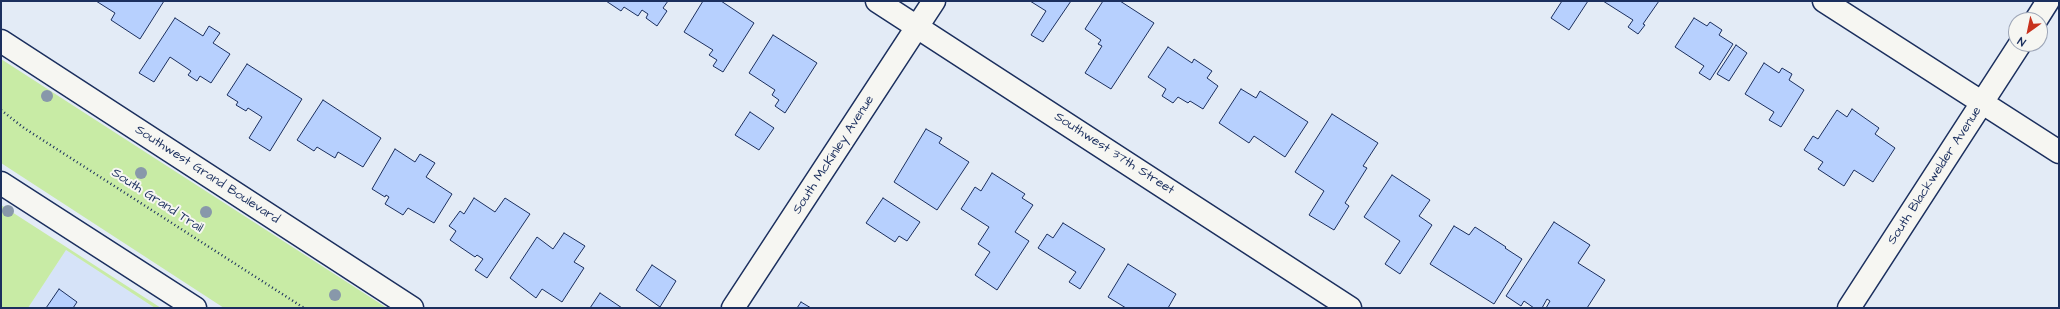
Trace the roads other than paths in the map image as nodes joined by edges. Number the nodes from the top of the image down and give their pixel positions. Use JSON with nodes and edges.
{"nodes":[{"id":1,"x":877,"y":1,"type":"edge"},
{"id":2,"x":934,"y":1,"type":"edge"},
{"id":3,"x":1824,"y":1,"type":"edge"},
{"id":4,"x":2048,"y":1,"type":"edge"},
{"id":5,"x":2041,"y":12,"type":"edge"},
{"id":6,"x":918,"y":27,"type":"junction"},
{"id":7,"x":1,"y":41,"type":"edge"},
{"id":8,"x":2015,"y":52,"type":"edge"},
{"id":9,"x":1982,"y":103,"type":"junction"},
{"id":10,"x":2059,"y":152,"type":"edge"},
{"id":11,"x":1,"y":183,"type":"edge"},
{"id":12,"x":195,"y":308,"type":"edge"},
{"id":13,"x":412,"y":308,"type":"edge"},
{"id":14,"x":733,"y":308,"type":"edge"},
{"id":15,"x":1350,"y":308,"type":"edge"},
{"id":16,"x":1849,"y":308,"type":"edge"}],
"edges":[{"from":1,"to":6,"type":"street","name":"Southwest 37th Street"},
{"from":2,"to":6,"type":"street","name":"South McKinley Avenue"},
{"from":3,"to":9,"type":"street"},
{"from":4,"to":5,"type":"street"},
{"from":6,"to":14,"type":"street","name":"South McKinley Avenue"},
{"from":6,"to":15,"type":"street","name":"Southwest 37th Street"},
{"from":7,"to":13,"type":"street","name":"Southwest Grand Boulevard"},
{"from":8,"to":9,"type":"street","name":"South Blackwelder Avenue"},
{"from":9,"to":10,"type":"street"},
{"from":9,"to":16,"type":"street","name":"South Blackwelder Avenue"},
{"from":11,"to":12,"type":"street"}]}
